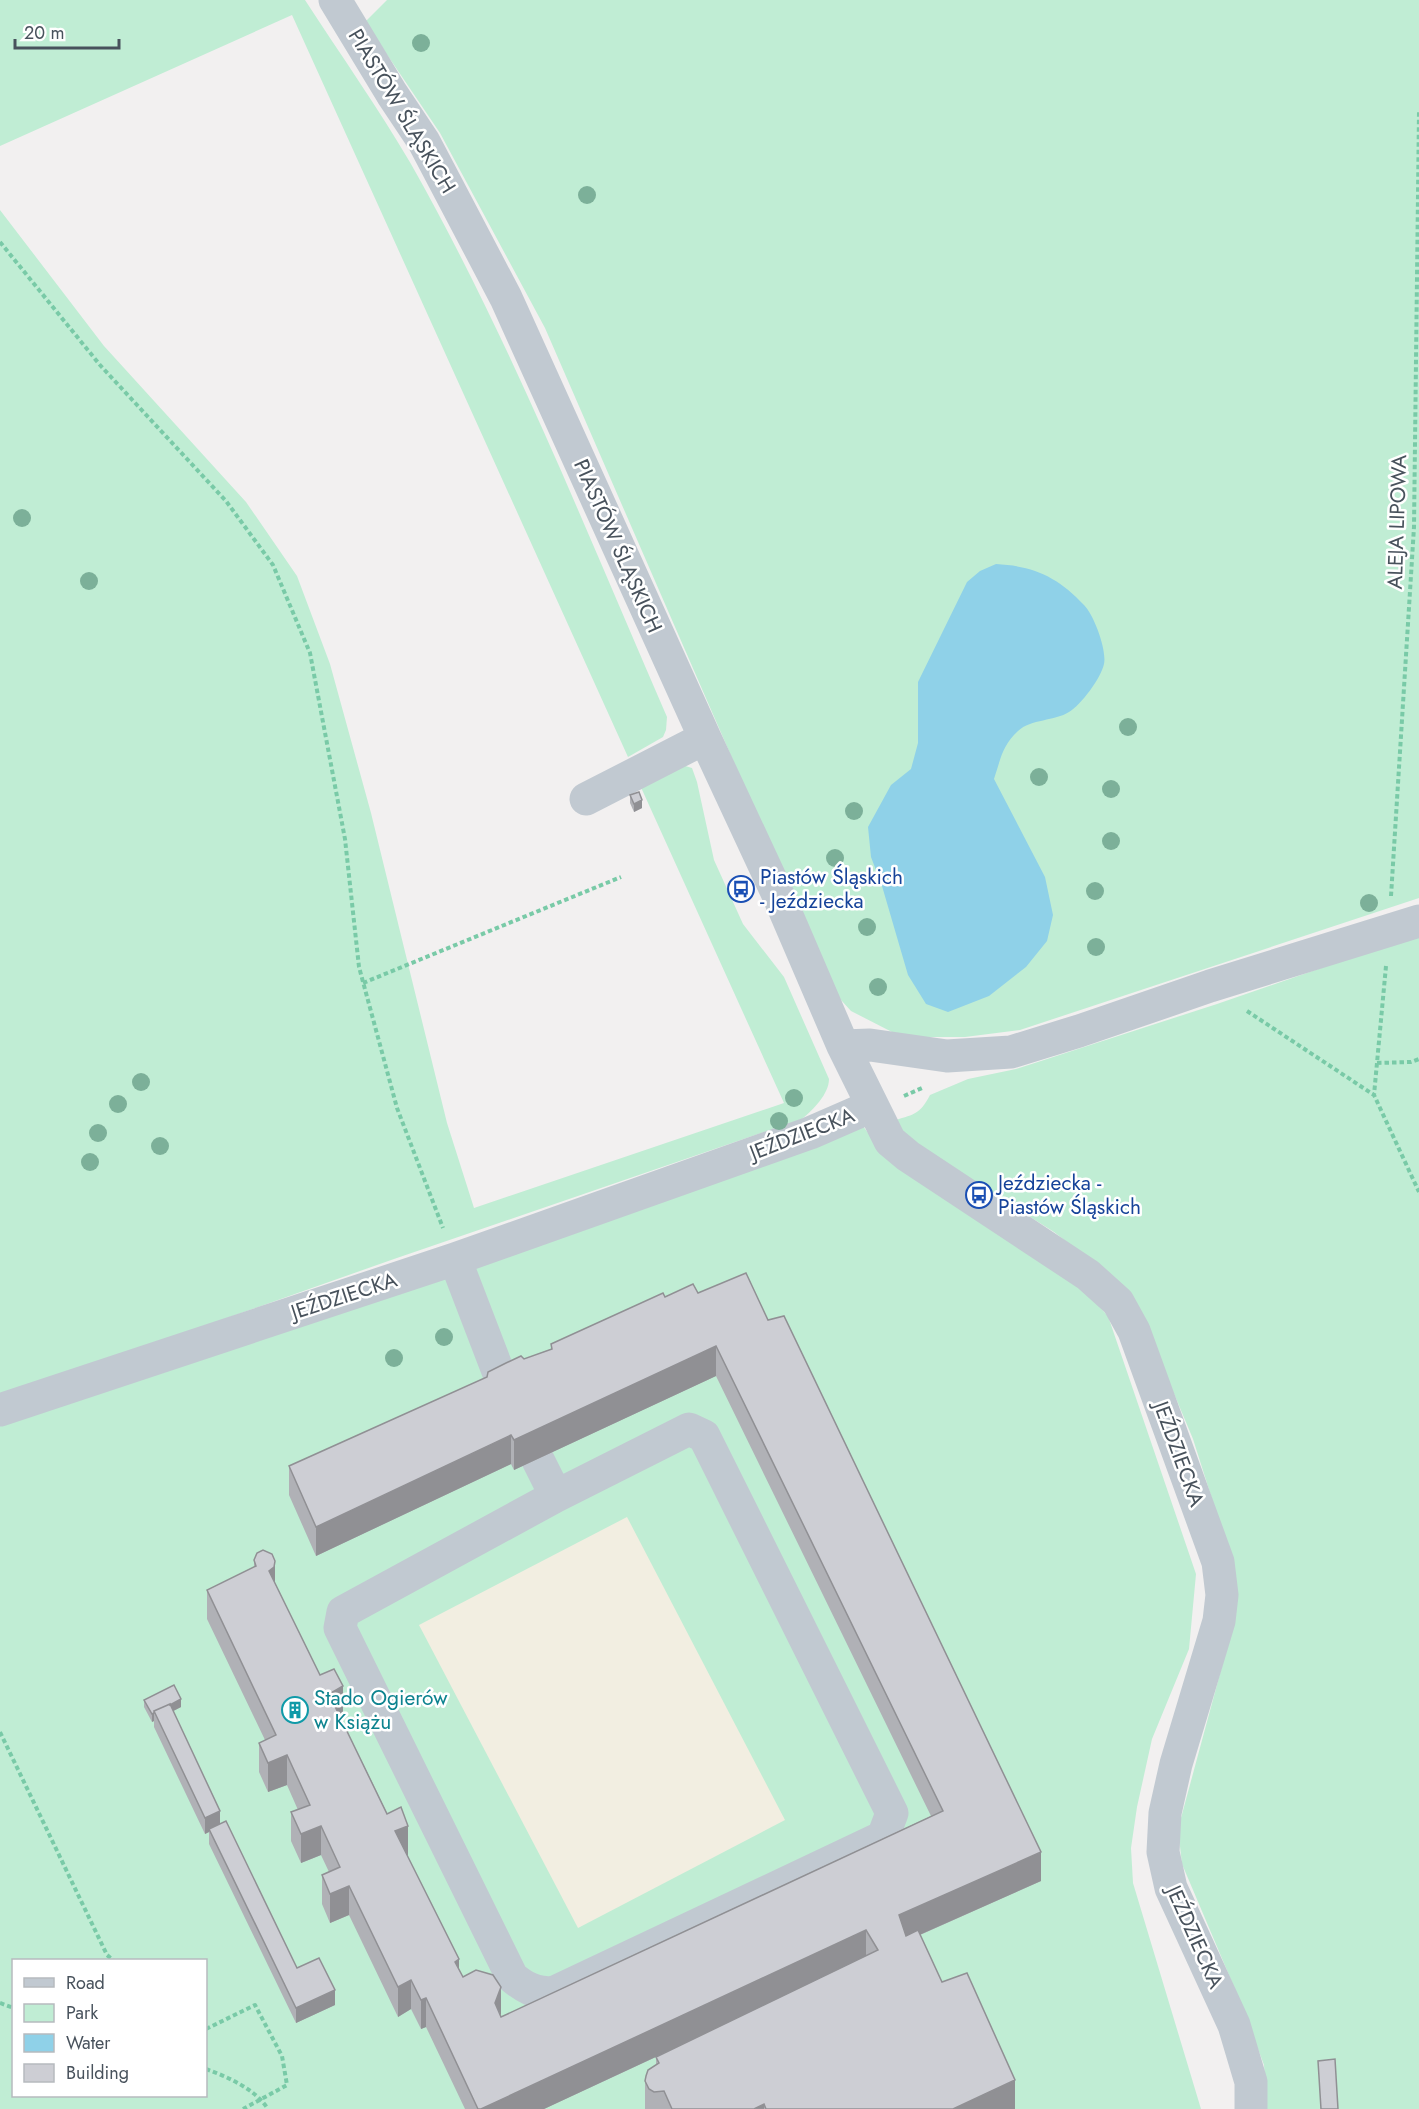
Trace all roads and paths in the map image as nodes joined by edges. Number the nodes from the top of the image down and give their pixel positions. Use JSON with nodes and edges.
{"nodes":[{"id":1,"x":335,"y":0,"type":"edge"},
{"id":2,"x":1419,"y":112,"type":"edge"},
{"id":3,"x":0,"y":242,"type":"edge"},
{"id":4,"x":705,"y":738,"type":"junction"},
{"id":5,"x":586,"y":799,"type":"dead end"},
{"id":6,"x":621,"y":877,"type":"dead end"},
{"id":7,"x":1404,"y":926,"type":"edge"},
{"id":8,"x":363,"y":983,"type":"junction"},
{"id":9,"x":1210,"y":986,"type":"junction"},
{"id":10,"x":843,"y":1046,"type":"junction"},
{"id":11,"x":1419,"y":1059,"type":"edge"},
{"id":12,"x":1377,"y":1063,"type":"junction"},
{"id":13,"x":1374,"y":1095,"type":"junction"},
{"id":14,"x":872,"y":1106,"type":"junction"},
{"id":15,"x":1419,"y":1192,"type":"edge"},
{"id":16,"x":454,"y":1259,"type":"junction"},
{"id":17,"x":506,"y":1392,"type":"edge"},
{"id":18,"x":0,"y":1410,"type":"edge"},
{"id":19,"x":537,"y":1458,"type":"edge"},
{"id":20,"x":556,"y":1496,"type":"junction"},
{"id":21,"x":0,"y":1732,"type":"edge"},
{"id":22,"x":112,"y":1959,"type":"edge"},
{"id":23,"x":207,"y":2029,"type":"edge"},
{"id":24,"x":207,"y":2069,"type":"edge"},
{"id":25,"x":261,"y":2098,"type":"junction"},
{"id":26,"x":243,"y":2109,"type":"edge"},
{"id":27,"x":268,"y":2109,"type":"edge"},
{"id":28,"x":1251,"y":2109,"type":"edge"}],
"edges":[{"from":1,"to":4,"type":"street","name":"PIASTÓW ŚLĄSKICH"},
{"from":2,"to":7,"type":"path","name":"ALEJA LIPOWA"},
{"from":3,"to":8,"type":"path"},
{"from":4,"to":5,"type":"street"},
{"from":4,"to":10,"type":"street","name":"PIASTÓW ŚLĄSKICH"},
{"from":6,"to":8,"type":"path"},
{"from":7,"to":9,"type":"street"},
{"from":7,"to":12,"type":"path","name":"ALEJA LIPOWA"},
{"from":8,"to":16,"type":"path"},
{"from":9,"to":10,"type":"street"},
{"from":9,"to":13,"type":"path"},
{"from":10,"to":14,"type":"street","name":"PIASTÓW ŚLĄSKICH"},
{"from":11,"to":12,"type":"path"},
{"from":12,"to":13,"type":"path","name":"ALEJA LIPOWA"},
{"from":13,"to":15,"type":"path"},
{"from":14,"to":16,"type":"street","name":"JEŹDZIECKA"},
{"from":14,"to":28,"type":"street","name":"JEŹDZIECKA"},
{"from":16,"to":17,"type":"street"},
{"from":16,"to":18,"type":"street","name":"JEŹDZIECKA"},
{"from":19,"to":20,"type":"street"},
{"from":20,"to":20,"type":"street"},
{"from":21,"to":22,"type":"path"},
{"from":23,"to":25,"type":"path"},
{"from":24,"to":25,"type":"path"},
{"from":25,"to":26,"type":"path"},
{"from":25,"to":27,"type":"path"}]}
